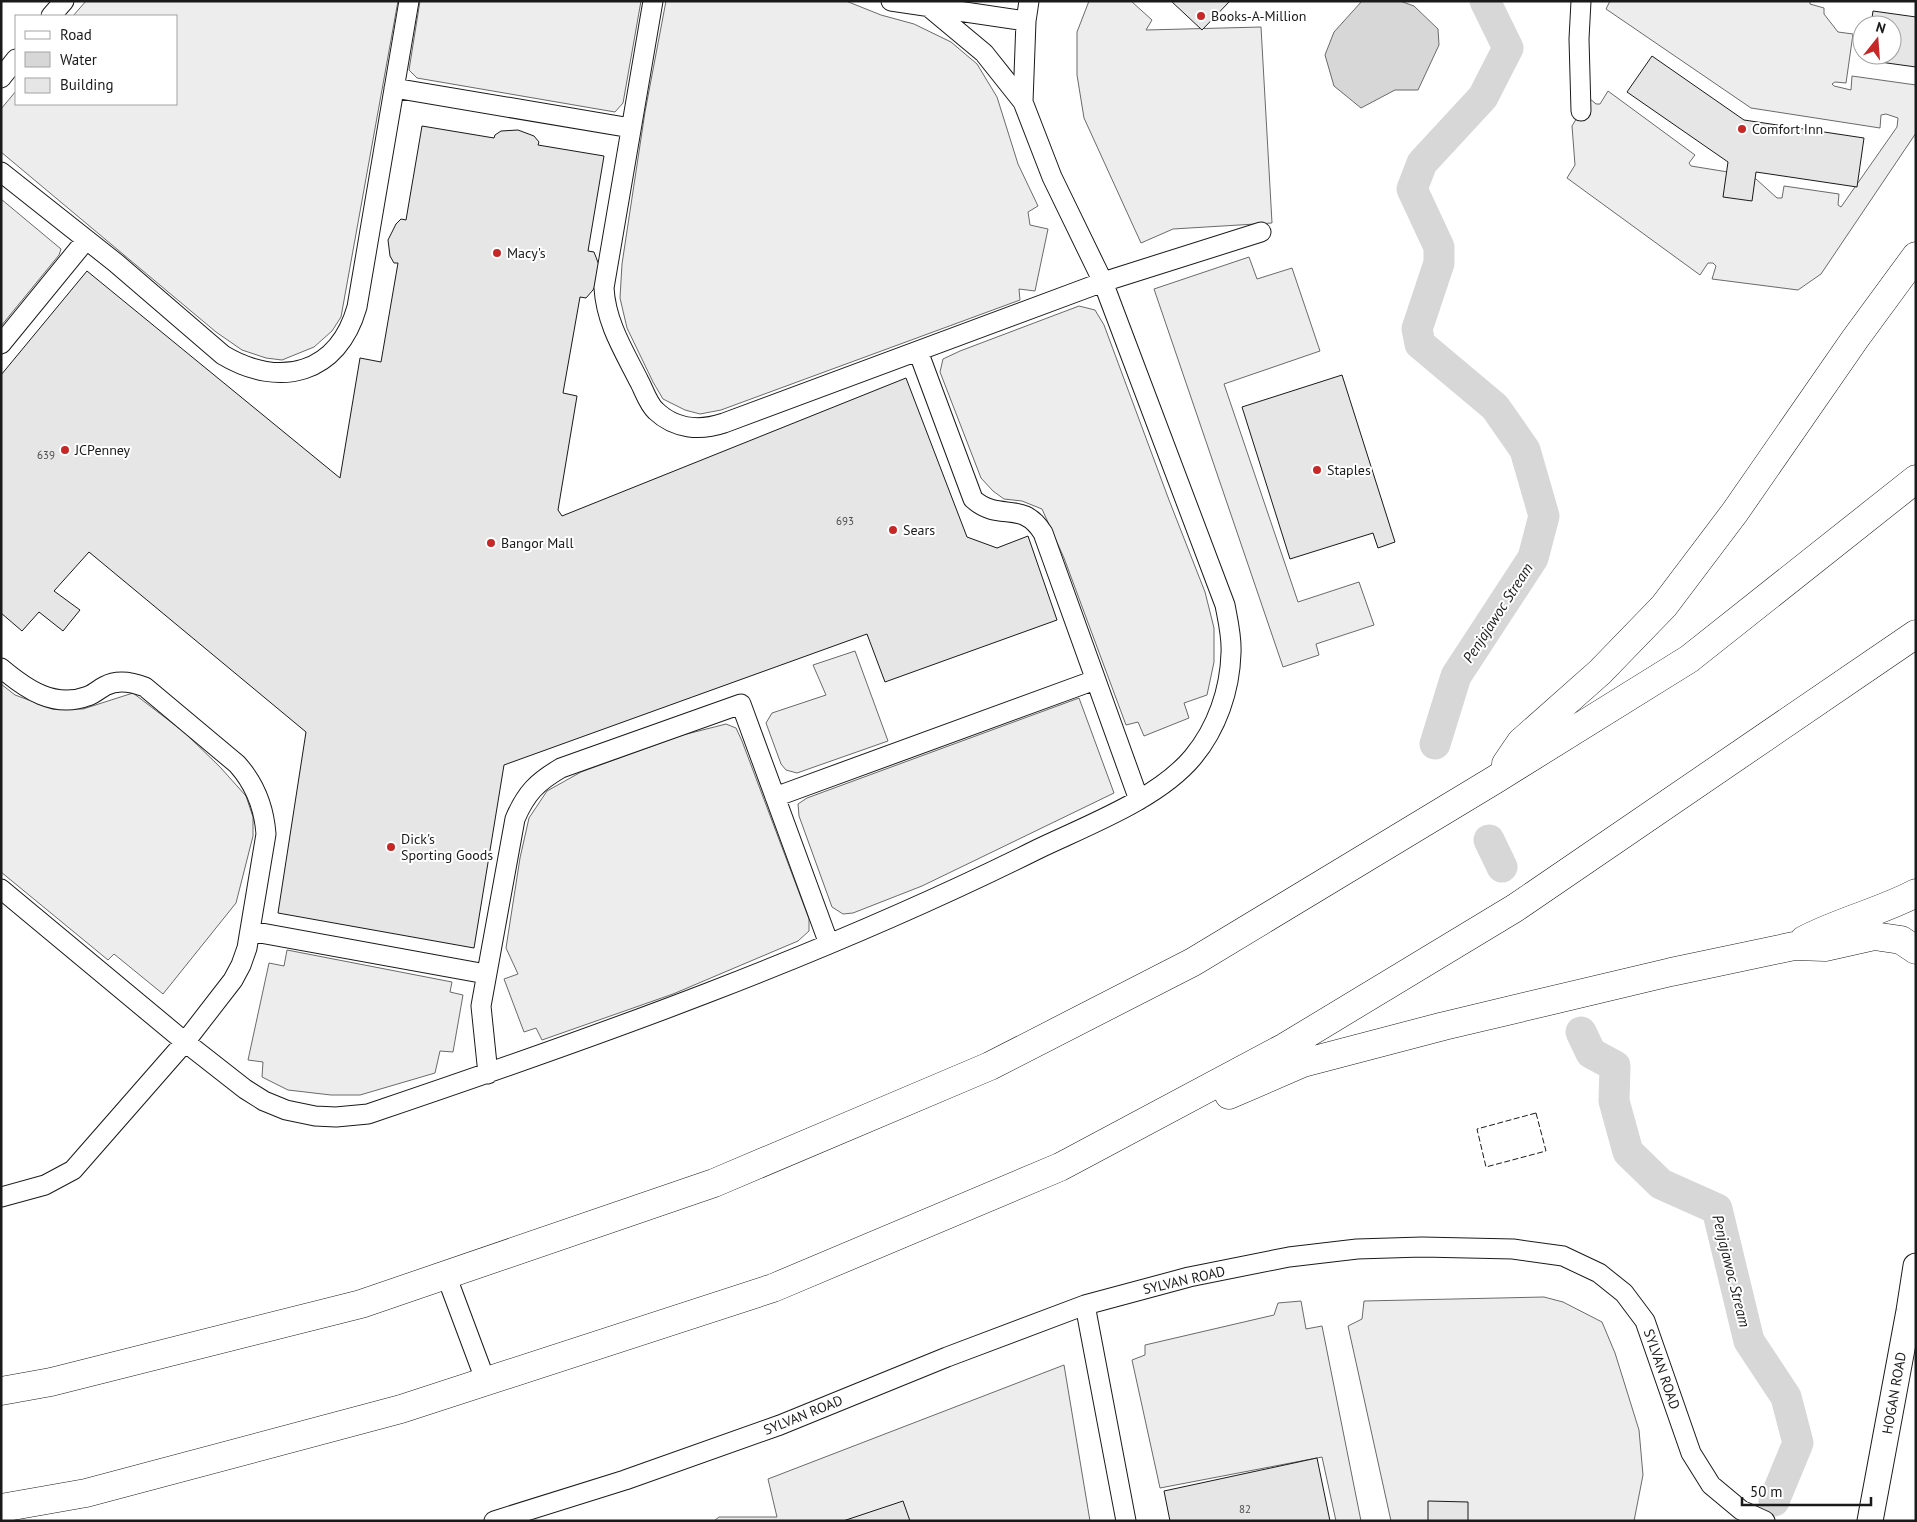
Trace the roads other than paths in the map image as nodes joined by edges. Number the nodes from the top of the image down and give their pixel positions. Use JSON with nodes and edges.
{"nodes":[{"id":1,"x":64,"y":1,"type":"edge"},
{"id":2,"x":409,"y":1,"type":"edge"},
{"id":3,"x":653,"y":1,"type":"edge"},
{"id":4,"x":1029,"y":1,"type":"edge"},
{"id":5,"x":1581,"y":1,"type":"edge"},
{"id":6,"x":911,"y":4,"type":"edge"},
{"id":7,"x":52,"y":15,"type":"edge"},
{"id":8,"x":1026,"y":21,"type":"junction"},
{"id":9,"x":15,"y":60,"type":"edge"},
{"id":10,"x":1,"y":78,"type":"edge"},
{"id":11,"x":394,"y":88,"type":"junction"},
{"id":12,"x":1023,"y":102,"type":"junction"},
{"id":13,"x":1581,"y":111,"type":"dead end"},
{"id":14,"x":631,"y":128,"type":"junction"},
{"id":15,"x":1,"y":172,"type":"edge"},
{"id":16,"x":1261,"y":232,"type":"dead end"},
{"id":17,"x":86,"y":240,"type":"junction"},
{"id":18,"x":1916,"y":256,"type":"edge"},
{"id":19,"x":1103,"y":282,"type":"junction"},
{"id":20,"x":1,"y":344,"type":"edge"},
{"id":21,"x":918,"y":352,"type":"junction"},
{"id":22,"x":1916,"y":479,"type":"edge"},
{"id":23,"x":1916,"y":634,"type":"edge"},
{"id":24,"x":1,"y":668,"type":"edge"},
{"id":25,"x":1095,"y":680,"type":"junction"},
{"id":26,"x":1496,"y":779,"type":"junction"},
{"id":27,"x":775,"y":796,"type":"junction"},
{"id":28,"x":1139,"y":800,"type":"junction"},
{"id":29,"x":1,"y":889,"type":"edge"},
{"id":30,"x":1916,"y":893,"type":"edge"},
{"id":31,"x":250,"y":931,"type":"junction"},
{"id":32,"x":830,"y":944,"type":"junction"},
{"id":33,"x":1794,"y":946,"type":"junction"},
{"id":34,"x":1916,"y":950,"type":"edge"},
{"id":35,"x":486,"y":974,"type":"junction"},
{"id":36,"x":185,"y":1042,"type":"junction"},
{"id":37,"x":488,"y":1074,"type":"junction"},
{"id":38,"x":1060,"y":1166,"type":"junction"},
{"id":39,"x":1,"y":1196,"type":"edge"},
{"id":40,"x":1916,"y":1266,"type":"edge"},
{"id":41,"x":446,"y":1275,"type":"junction"},
{"id":42,"x":1085,"y":1305,"type":"junction"},
{"id":43,"x":1912,"y":1312,"type":"edge"},
{"id":44,"x":486,"y":1382,"type":"junction"},
{"id":45,"x":1,"y":1391,"type":"edge"},
{"id":46,"x":1,"y":1508,"type":"edge"},
{"id":47,"x":494,"y":1521,"type":"edge"},
{"id":48,"x":1126,"y":1521,"type":"edge"},
{"id":49,"x":1765,"y":1521,"type":"edge"},
{"id":50,"x":1870,"y":1521,"type":"edge"}],
"edges":[{"from":1,"to":7,"type":"street"},
{"from":2,"to":11,"type":"street"},
{"from":3,"to":14,"type":"street"},
{"from":4,"to":8,"type":"street"},
{"from":5,"to":13,"type":"street"},
{"from":6,"to":8,"type":"street"},
{"from":6,"to":12,"type":"street"},
{"from":8,"to":12,"type":"street"},
{"from":9,"to":10,"type":"street"},
{"from":11,"to":14,"type":"street"},
{"from":11,"to":17,"type":"street"},
{"from":12,"to":19,"type":"street"},
{"from":14,"to":21,"type":"street"},
{"from":15,"to":17,"type":"street"},
{"from":16,"to":19,"type":"street"},
{"from":17,"to":20,"type":"street"},
{"from":18,"to":26,"type":"highway"},
{"from":19,"to":21,"type":"street"},
{"from":19,"to":28,"type":"street"},
{"from":21,"to":25,"type":"street"},
{"from":22,"to":26,"type":"highway"},
{"from":23,"to":38,"type":"highway"},
{"from":24,"to":31,"type":"street"},
{"from":25,"to":27,"type":"street"},
{"from":25,"to":28,"type":"street"},
{"from":26,"to":41,"type":"highway"},
{"from":27,"to":32,"type":"street"},
{"from":27,"to":35,"type":"street"},
{"from":28,"to":32,"type":"street"},
{"from":29,"to":36,"type":"street"},
{"from":30,"to":33,"type":"highway"},
{"from":31,"to":35,"type":"street"},
{"from":31,"to":36,"type":"street"},
{"from":32,"to":37,"type":"street"},
{"from":33,"to":34,"type":"highway"},
{"from":33,"to":38,"type":"highway"},
{"from":35,"to":37,"type":"street"},
{"from":36,"to":37,"type":"street"},
{"from":36,"to":39,"type":"street"},
{"from":38,"to":44,"type":"highway"},
{"from":40,"to":43,"type":"main road","name":"HOGAN ROAD"},
{"from":41,"to":44,"type":"street"},
{"from":41,"to":45,"type":"highway"},
{"from":42,"to":47,"type":"street","name":"SYLVAN ROAD"},
{"from":42,"to":48,"type":"street"},
{"from":42,"to":49,"type":"street","name":"SYLVAN ROAD"},
{"from":43,"to":50,"type":"main road","name":"HOGAN ROAD"},
{"from":44,"to":46,"type":"highway"}]}
